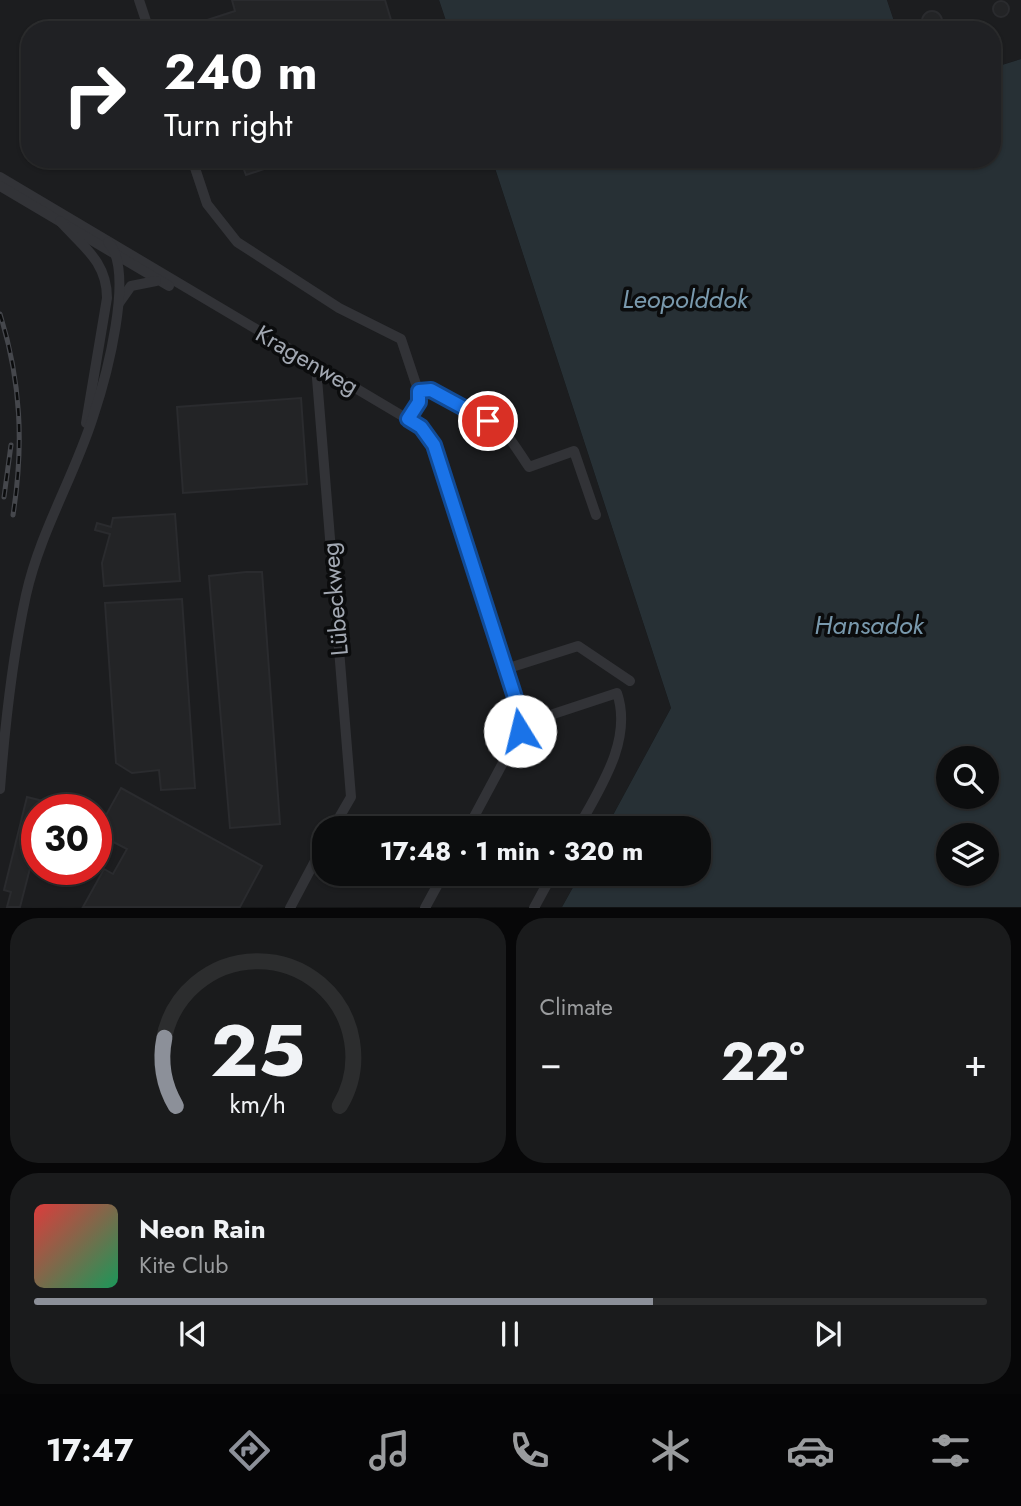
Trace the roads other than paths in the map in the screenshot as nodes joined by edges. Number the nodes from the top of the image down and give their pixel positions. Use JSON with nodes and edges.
{"nodes":[{"id":1,"x":139,"y":0,"type":"edge"},
{"id":2,"x":146,"y":21,"type":"edge"},
{"id":3,"x":195,"y":168,"type":"edge"},
{"id":4,"x":0,"y":177,"type":"edge"},
{"id":5,"x":0,"y":186,"type":"edge"},
{"id":6,"x":60,"y":221,"type":"junction"},
{"id":7,"x":103,"y":236,"type":"junction"},
{"id":8,"x":117,"y":257,"type":"junction"},
{"id":9,"x":135,"y":267,"type":"junction"},
{"id":10,"x":119,"y":276,"type":"junction"},
{"id":11,"x":163,"y":279,"type":"junction"},
{"id":12,"x":107,"y":298,"type":"junction"},
{"id":13,"x":117,"y":308,"type":"junction"},
{"id":14,"x":316,"y":366,"type":"junction"},
{"id":15,"x":419,"y":391,"type":"junction"},
{"id":16,"x":408,"y":419,"type":"junction"},
{"id":17,"x":86,"y":436,"type":"junction"},
{"id":18,"x":596,"y":515,"type":"dead end"},
{"id":19,"x":506,"y":669,"type":"junction"},
{"id":20,"x":630,"y":681,"type":"dead end"},
{"id":21,"x":520,"y":724,"type":"junction"},
{"id":22,"x":0,"y":789,"type":"edge"},
{"id":23,"x":340,"y":816,"type":"edge"},
{"id":24,"x":474,"y":816,"type":"edge"},
{"id":25,"x":584,"y":816,"type":"edge"},
{"id":26,"x":312,"y":865,"type":"edge"},
{"id":27,"x":437,"y":886,"type":"edge"},
{"id":28,"x":546,"y":886,"type":"edge"},
{"id":29,"x":290,"y":908,"type":"edge"},
{"id":30,"x":425,"y":908,"type":"edge"},
{"id":31,"x":534,"y":908,"type":"edge"}],
"edges":[{"from":1,"to":2,"type":"street"},
{"from":3,"to":15,"type":"street"},
{"from":4,"to":7,"type":"street","name":"Kragenweg"},
{"from":5,"to":6,"type":"street","name":"Kragenweg"},
{"from":6,"to":8,"type":"street","name":"Kragenweg"},
{"from":6,"to":12,"type":"street"},
{"from":7,"to":8,"type":"street","name":"Kragenweg"},
{"from":7,"to":11,"type":"street","name":"Kragenweg"},
{"from":8,"to":9,"type":"street","name":"Kragenweg"},
{"from":8,"to":10,"type":"street","name":"Kragenweg"},
{"from":9,"to":10,"type":"street"},
{"from":9,"to":11,"type":"street","name":"Kragenweg"},
{"from":10,"to":12,"type":"street"},
{"from":10,"to":13,"type":"street","name":"Kragenweg"},
{"from":11,"to":13,"type":"street"},
{"from":11,"to":14,"type":"street","name":"Kragenweg"},
{"from":12,"to":17,"type":"street"},
{"from":13,"to":17,"type":"street","name":"Kragenweg"},
{"from":14,"to":16,"type":"street","name":"Kragenweg"},
{"from":14,"to":23,"type":"street","name":"Lübeckweg"},
{"from":15,"to":16,"type":"street"},
{"from":15,"to":18,"type":"street"},
{"from":16,"to":19,"type":"street","name":"Kragenweg"},
{"from":17,"to":22,"type":"street"},
{"from":19,"to":20,"type":"street"},
{"from":19,"to":21,"type":"street"},
{"from":21,"to":24,"type":"street"},
{"from":21,"to":25,"type":"street"},
{"from":26,"to":29,"type":"street"},
{"from":27,"to":30,"type":"street"},
{"from":28,"to":31,"type":"street"}]}
